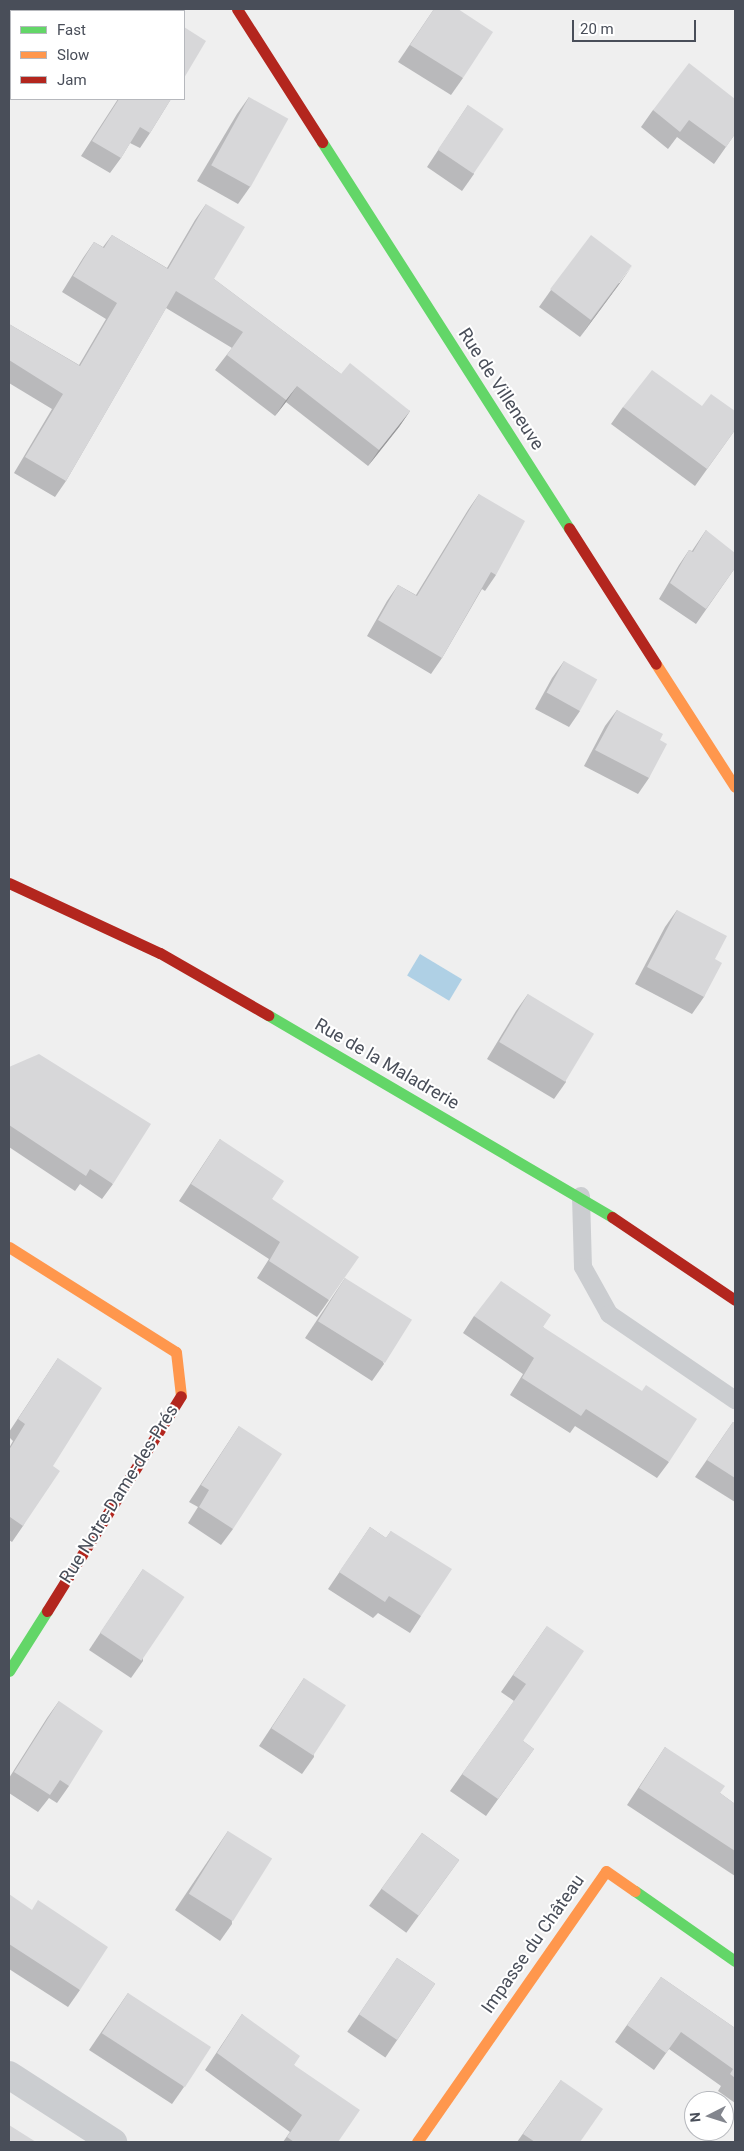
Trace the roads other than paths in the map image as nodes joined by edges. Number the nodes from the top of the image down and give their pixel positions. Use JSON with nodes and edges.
{"nodes":[{"id":1,"x":236,"y":9,"type":"edge"},
{"id":2,"x":735,"y":788,"type":"edge"},
{"id":3,"x":9,"y":882,"type":"edge"},
{"id":4,"x":581,"y":1196,"type":"junction"},
{"id":5,"x":9,"y":1247,"type":"edge"},
{"id":6,"x":735,"y":1300,"type":"edge"},
{"id":7,"x":735,"y":1400,"type":"edge"},
{"id":8,"x":9,"y":1671,"type":"edge"},
{"id":9,"x":735,"y":1962,"type":"edge"},
{"id":10,"x":9,"y":2075,"type":"edge"},
{"id":11,"x":112,"y":2142,"type":"edge"},
{"id":12,"x":417,"y":2142,"type":"edge"}],
"edges":[{"from":1,"to":2,"type":"street","name":"Rue de Villeneuve"},
{"from":3,"to":4,"type":"street","name":"Rue de la Maladrerie"},
{"from":4,"to":6,"type":"street","name":"Rue de la Maladrerie"},
{"from":4,"to":7,"type":"lane"},
{"from":5,"to":8,"type":"street","name":"Rue Notre-Dame-des-Prés"},
{"from":9,"to":12,"type":"street","name":"Impasse du Château"},
{"from":10,"to":11,"type":"street"}]}
